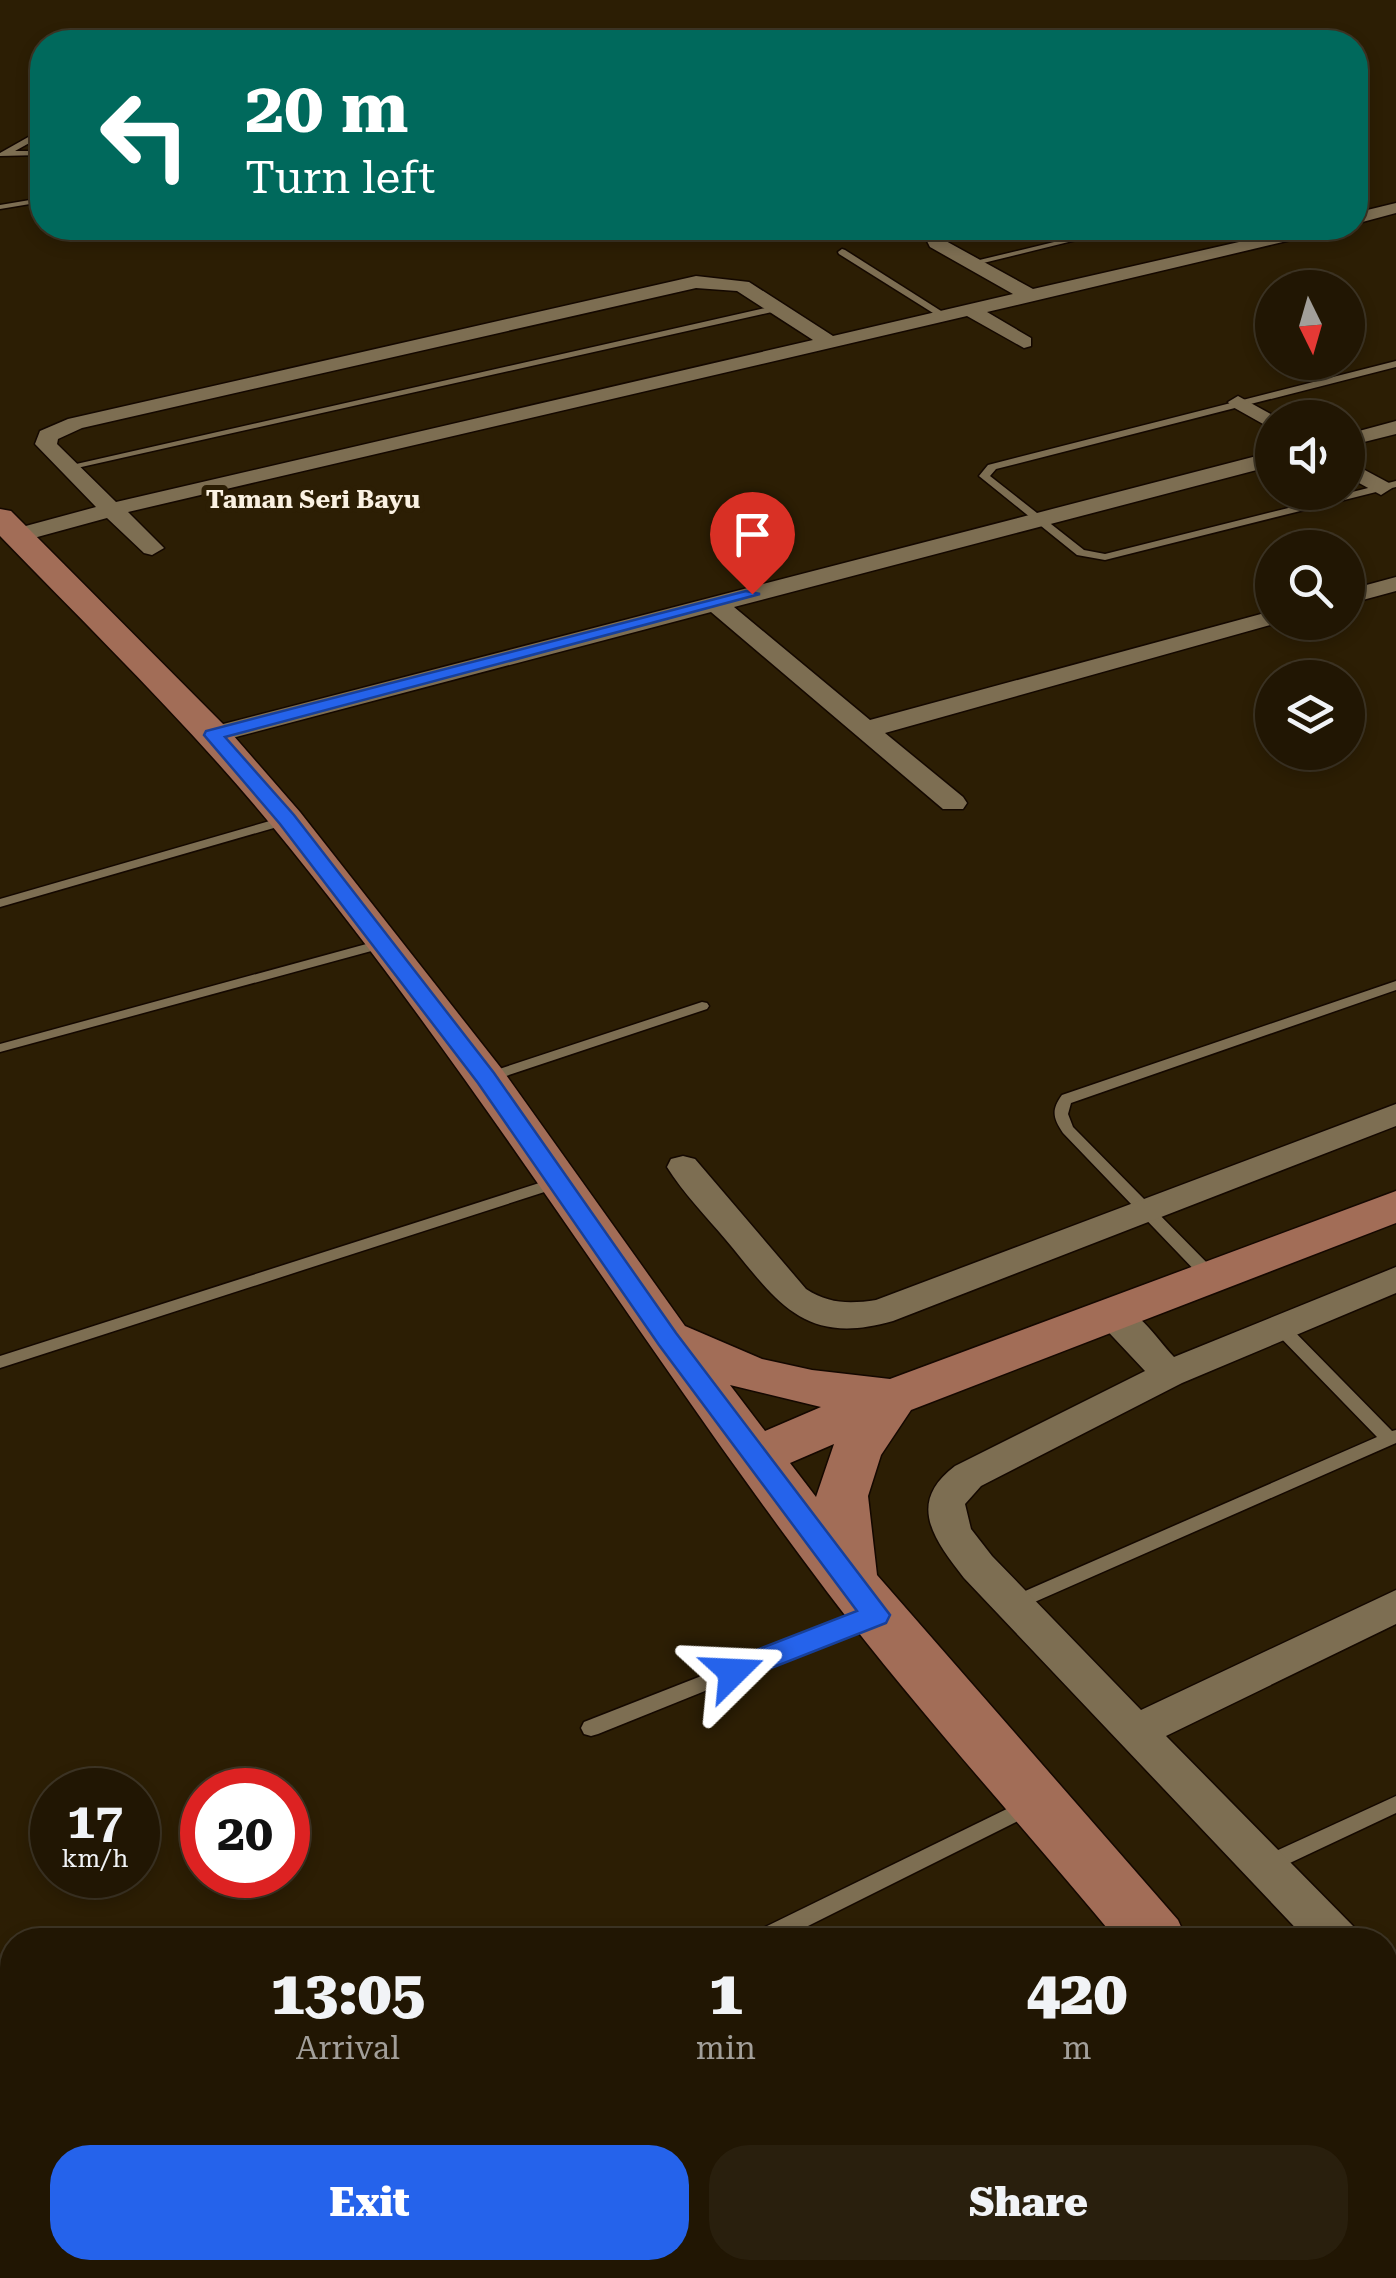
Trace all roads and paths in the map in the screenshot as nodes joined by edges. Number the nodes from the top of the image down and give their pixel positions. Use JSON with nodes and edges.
{"nodes":[{"id":1,"x":30,"y":140,"type":"edge"},
{"id":2,"x":30,"y":154,"type":"edge"},
{"id":3,"x":2,"y":155,"type":"edge"},
{"id":4,"x":30,"y":202,"type":"edge"},
{"id":5,"x":0,"y":208,"type":"edge"},
{"id":6,"x":1396,"y":208,"type":"edge"},
{"id":7,"x":1368,"y":216,"type":"edge"},
{"id":8,"x":935,"y":240,"type":"edge"},
{"id":9,"x":1070,"y":240,"type":"edge"},
{"id":10,"x":1263,"y":240,"type":"edge"},
{"id":11,"x":842,"y":252,"type":"dead end"},
{"id":12,"x":970,"y":263,"type":"junction"},
{"id":13,"x":1031,"y":296,"type":"junction"},
{"id":14,"x":778,"y":308,"type":"junction"},
{"id":15,"x":970,"y":310,"type":"junction"},
{"id":16,"x":944,"y":316,"type":"junction"},
{"id":17,"x":830,"y":342,"type":"junction"},
{"id":18,"x":1024,"y":342,"type":"dead end"},
{"id":19,"x":1396,"y":364,"type":"edge"},
{"id":20,"x":1238,"y":402,"type":"junction"},
{"id":21,"x":1255,"y":412,"type":"edge"},
{"id":22,"x":1396,"y":427,"type":"edge"},
{"id":23,"x":1365,"y":435,"type":"edge"},
{"id":24,"x":1255,"y":463,"type":"edge"},
{"id":25,"x":68,"y":467,"type":"junction"},
{"id":26,"x":1365,"y":476,"type":"edge"},
{"id":27,"x":1388,"y":486,"type":"edge"},
{"id":28,"x":113,"y":509,"type":"junction"},
{"id":29,"x":1039,"y":520,"type":"junction"},
{"id":30,"x":10,"y":527,"type":"edge"},
{"id":31,"x":152,"y":548,"type":"dead end"},
{"id":32,"x":1396,"y":584,"type":"edge"},
{"id":33,"x":1365,"y":592,"type":"edge"},
{"id":34,"x":716,"y":604,"type":"junction"},
{"id":35,"x":1255,"y":623,"type":"edge"},
{"id":36,"x":865,"y":730,"type":"junction"},
{"id":37,"x":213,"y":735,"type":"junction"},
{"id":38,"x":953,"y":804,"type":"dead end"},
{"id":39,"x":287,"y":820,"type":"junction"},
{"id":40,"x":0,"y":903,"type":"edge"},
{"id":41,"x":381,"y":944,"type":"junction"},
{"id":42,"x":1396,"y":985,"type":"edge"},
{"id":43,"x":702,"y":1006,"type":"dead end"},
{"id":44,"x":0,"y":1048,"type":"edge"},
{"id":45,"x":486,"y":1078,"type":"junction"},
{"id":46,"x":1396,"y":1114,"type":"edge"},
{"id":47,"x":684,"y":1167,"type":"dead end"},
{"id":48,"x":558,"y":1182,"type":"junction"},
{"id":49,"x":1396,"y":1206,"type":"edge"},
{"id":50,"x":1146,"y":1213,"type":"junction"},
{"id":51,"x":1210,"y":1276,"type":"junction"},
{"id":52,"x":1396,"y":1279,"type":"edge"},
{"id":53,"x":1112,"y":1313,"type":"junction"},
{"id":54,"x":1280,"y":1327,"type":"junction"},
{"id":55,"x":668,"y":1339,"type":"junction"},
{"id":56,"x":0,"y":1362,"type":"edge"},
{"id":57,"x":1168,"y":1374,"type":"junction"},
{"id":58,"x":893,"y":1397,"type":"junction"},
{"id":59,"x":1393,"y":1437,"type":"edge"},
{"id":60,"x":755,"y":1457,"type":"junction"},
{"id":61,"x":863,"y":1599,"type":"junction"},
{"id":62,"x":1012,"y":1604,"type":"junction"},
{"id":63,"x":1396,"y":1606,"type":"edge"},
{"id":64,"x":590,"y":1728,"type":"dead end"},
{"id":65,"x":1134,"y":1732,"type":"junction"},
{"id":66,"x":1036,"y":1802,"type":"junction"},
{"id":67,"x":1396,"y":1804,"type":"edge"},
{"id":68,"x":1264,"y":1866,"type":"junction"},
{"id":69,"x":784,"y":1928,"type":"edge"},
{"id":70,"x":1146,"y":1928,"type":"edge"},
{"id":71,"x":1325,"y":1928,"type":"edge"}],
"edges":[{"from":1,"to":3,"type":"lane"},
{"from":2,"to":3,"type":"lane"},
{"from":4,"to":5,"type":"lane"},
{"from":6,"to":7,"type":"street"},
{"from":8,"to":12,"type":"street"},
{"from":9,"to":12,"type":"lane"},
{"from":10,"to":13,"type":"street"},
{"from":11,"to":16,"type":"lane"},
{"from":12,"to":13,"type":"street"},
{"from":13,"to":15,"type":"street"},
{"from":14,"to":17,"type":"street"},
{"from":14,"to":25,"type":"lane"},
{"from":14,"to":25,"type":"street"},
{"from":15,"to":16,"type":"street"},
{"from":15,"to":18,"type":"street"},
{"from":16,"to":17,"type":"street"},
{"from":17,"to":28,"type":"street"},
{"from":19,"to":20,"type":"lane"},
{"from":20,"to":21,"type":"street"},
{"from":20,"to":29,"type":"lane"},
{"from":22,"to":23,"type":"street"},
{"from":24,"to":29,"type":"street"},
{"from":25,"to":28,"type":"street"},
{"from":26,"to":27,"type":"street"},
{"from":27,"to":29,"type":"lane"},
{"from":28,"to":30,"type":"street"},
{"from":28,"to":31,"type":"street"},
{"from":29,"to":34,"type":"street"},
{"from":30,"to":37,"type":"street"},
{"from":32,"to":33,"type":"street"},
{"from":34,"to":36,"type":"street"},
{"from":34,"to":37,"type":"street"},
{"from":35,"to":36,"type":"street"},
{"from":36,"to":38,"type":"street"},
{"from":37,"to":39,"type":"street"},
{"from":39,"to":40,"type":"lane"},
{"from":39,"to":41,"type":"street"},
{"from":41,"to":44,"type":"lane"},
{"from":41,"to":45,"type":"street"},
{"from":42,"to":50,"type":"lane"},
{"from":43,"to":45,"type":"lane"},
{"from":45,"to":48,"type":"street"},
{"from":46,"to":50,"type":"street"},
{"from":47,"to":50,"type":"street"},
{"from":48,"to":55,"type":"street"},
{"from":48,"to":56,"type":"lane"},
{"from":49,"to":51,"type":"street"},
{"from":50,"to":51,"type":"lane"},
{"from":51,"to":53,"type":"street"},
{"from":52,"to":54,"type":"street"},
{"from":53,"to":57,"type":"street"},
{"from":53,"to":58,"type":"street"},
{"from":54,"to":57,"type":"street"},
{"from":54,"to":59,"type":"lane"},
{"from":55,"to":58,"type":"street"},
{"from":55,"to":60,"type":"street"},
{"from":57,"to":62,"type":"street"},
{"from":58,"to":60,"type":"street"},
{"from":58,"to":61,"type":"street"},
{"from":59,"to":62,"type":"lane"},
{"from":60,"to":61,"type":"street"},
{"from":61,"to":64,"type":"lane"},
{"from":61,"to":66,"type":"street"},
{"from":62,"to":65,"type":"street"},
{"from":63,"to":65,"type":"street"},
{"from":65,"to":68,"type":"street"},
{"from":66,"to":69,"type":"lane"},
{"from":66,"to":70,"type":"street"},
{"from":67,"to":68,"type":"lane"},
{"from":68,"to":71,"type":"street"}]}
